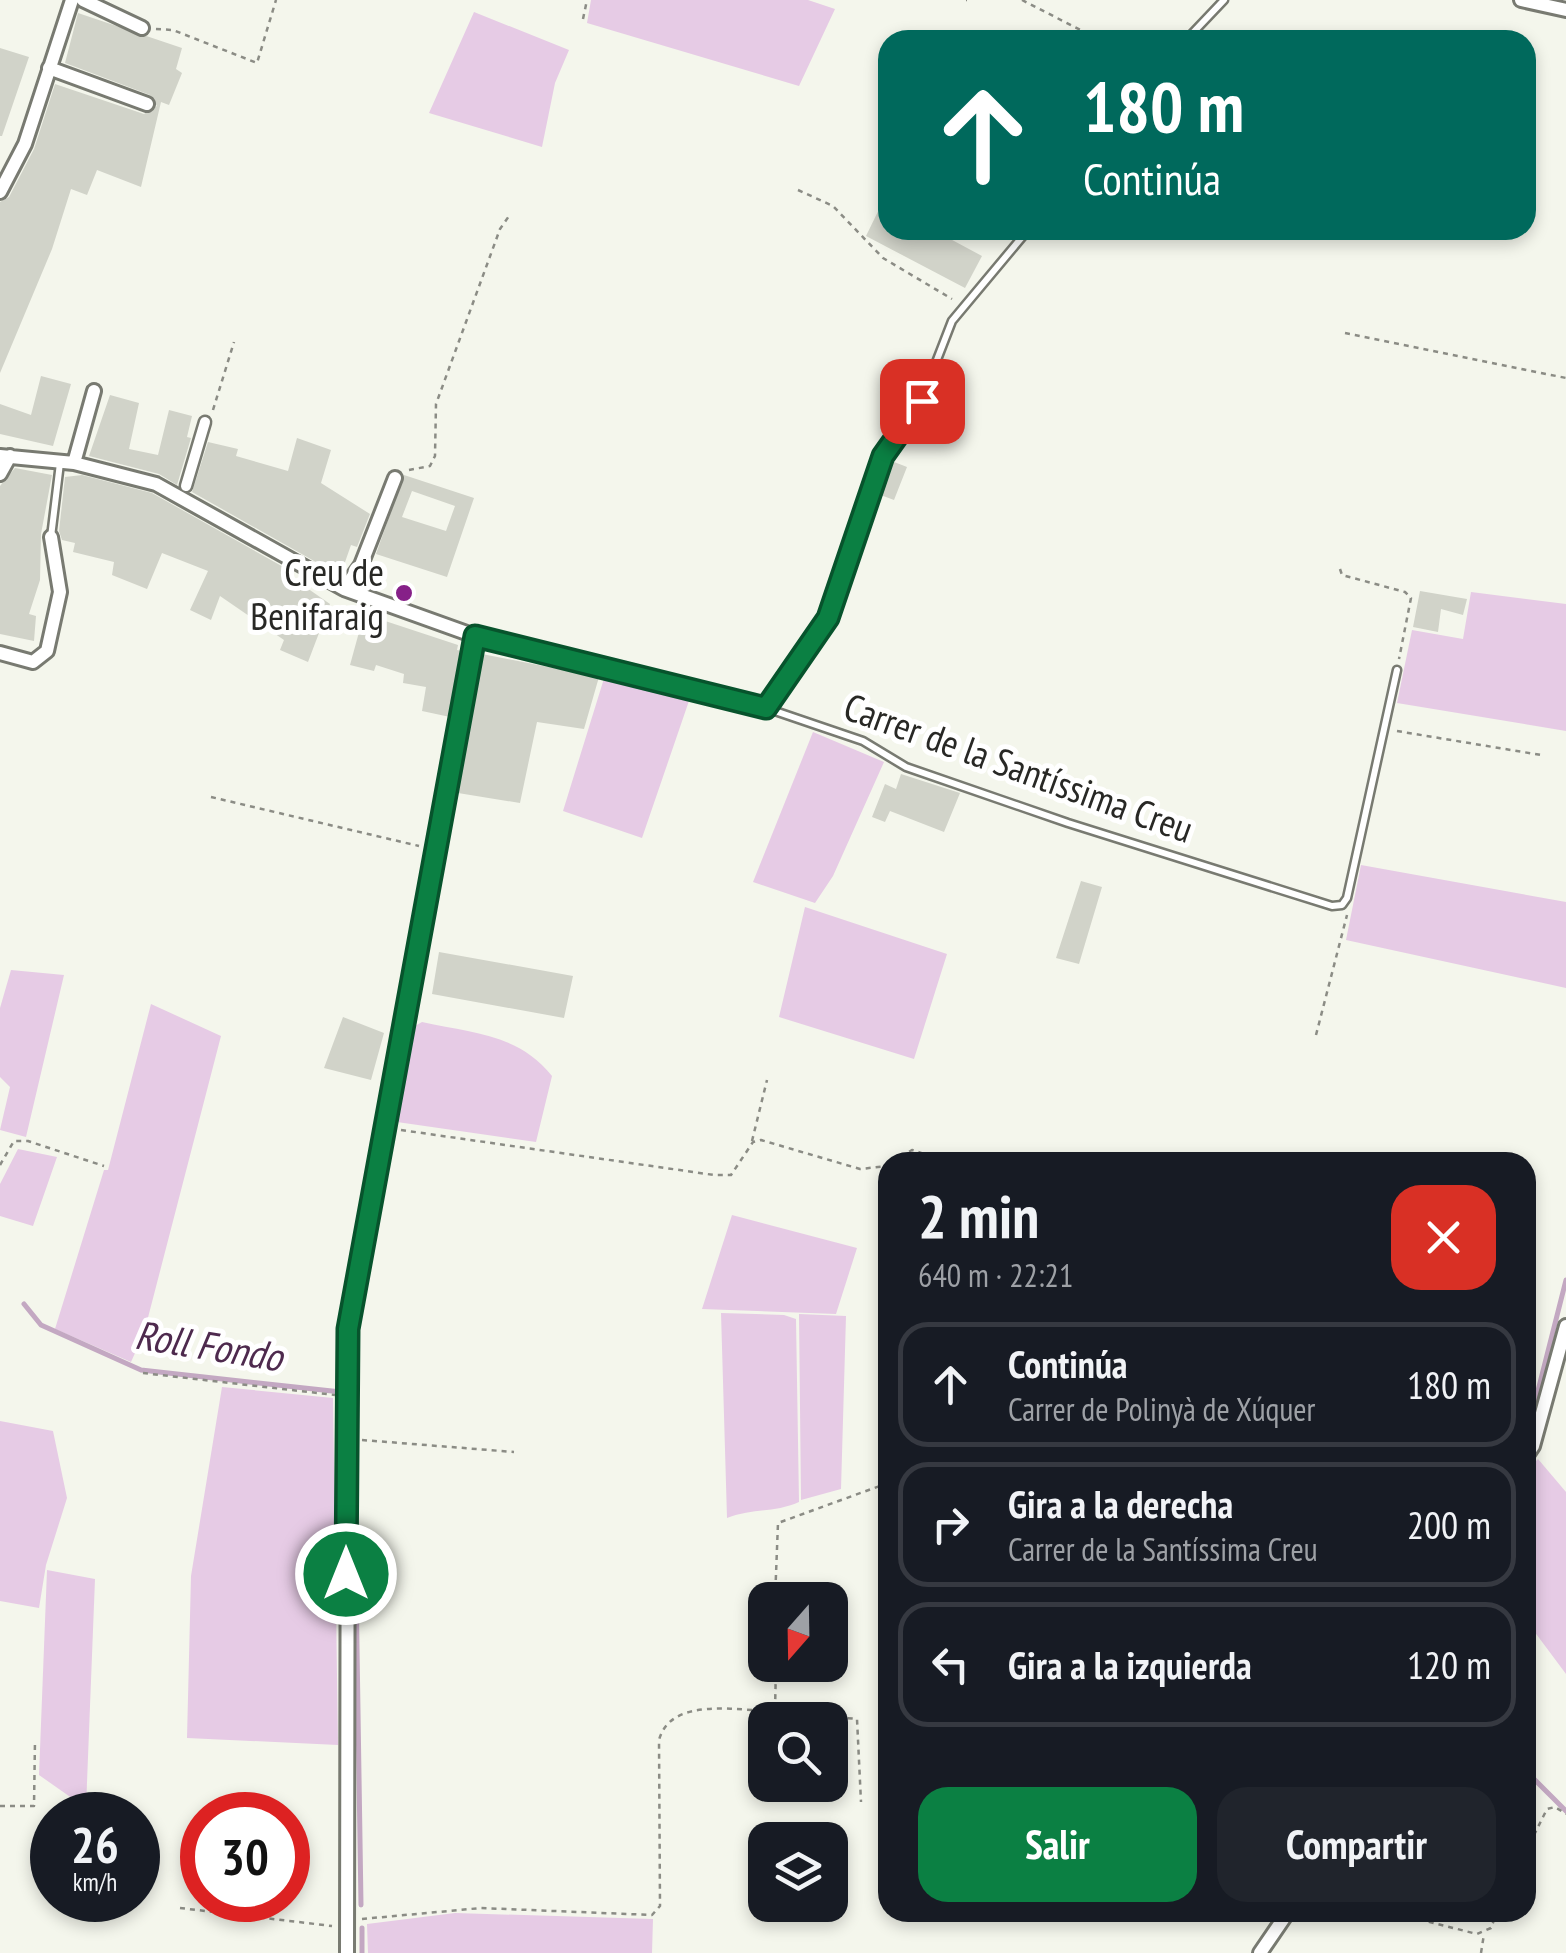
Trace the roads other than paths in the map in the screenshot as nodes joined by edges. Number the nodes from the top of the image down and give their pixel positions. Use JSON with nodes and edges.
{"nodes":[{"id":1,"x":72,"y":0,"type":"edge"},
{"id":2,"x":83,"y":0,"type":"edge"},
{"id":3,"x":1224,"y":0,"type":"edge"},
{"id":4,"x":1521,"y":0,"type":"edge"},
{"id":5,"x":1566,"y":10,"type":"edge"},
{"id":6,"x":142,"y":28,"type":"road end"},
{"id":7,"x":1196,"y":30,"type":"edge"},
{"id":8,"x":49,"y":68,"type":"junction"},
{"id":9,"x":147,"y":104,"type":"dead end"},
{"id":10,"x":0,"y":192,"type":"edge"},
{"id":11,"x":1019,"y":240,"type":"edge"},
{"id":12,"x":94,"y":391,"type":"dead end"},
{"id":13,"x":205,"y":422,"type":"road end"},
{"id":14,"x":5,"y":456,"type":"edge"},
{"id":15,"x":67,"y":462,"type":"junction"},
{"id":16,"x":0,"y":474,"type":"edge"},
{"id":17,"x":396,"y":478,"type":"road end"},
{"id":18,"x":186,"y":486,"type":"dead end"},
{"id":19,"x":52,"y":537,"type":"joint"},
{"id":20,"x":344,"y":589,"type":"junction"},
{"id":21,"x":475,"y":636,"type":"junction"},
{"id":22,"x":0,"y":653,"type":"edge"},
{"id":23,"x":1397,"y":670,"type":"road end"},
{"id":24,"x":766,"y":708,"type":"junction"},
{"id":25,"x":1566,"y":1326,"type":"edge"},
{"id":26,"x":1536,"y":1435,"type":"edge"},
{"id":27,"x":1281,"y":1922,"type":"edge"},
{"id":28,"x":348,"y":1953,"type":"edge"},
{"id":29,"x":1260,"y":1953,"type":"edge"}],
"edges":[{"from":1,"to":8,"type":"street"},
{"from":2,"to":6,"type":"street"},
{"from":3,"to":7,"type":"lane"},
{"from":4,"to":5,"type":"street"},
{"from":8,"to":9,"type":"street"},
{"from":8,"to":10,"type":"street"},
{"from":11,"to":24,"type":"lane"},
{"from":12,"to":15,"type":"street"},
{"from":13,"to":18,"type":"street"},
{"from":14,"to":15,"type":"street","name":"Carrer de la Santíssima Creu"},
{"from":14,"to":16,"type":"street"},
{"from":15,"to":19,"type":"lane"},
{"from":15,"to":20,"type":"street","name":"Carrer de la Santíssima Creu"},
{"from":17,"to":20,"type":"street"},
{"from":19,"to":22,"type":"street"},
{"from":20,"to":21,"type":"street","name":"Carrer de la Santíssima Creu"},
{"from":21,"to":24,"type":"street","name":"Carrer de la Santíssima Creu"},
{"from":21,"to":28,"type":"street"},
{"from":23,"to":24,"type":"lane","name":"Carrer de la Santíssima Creu"},
{"from":25,"to":26,"type":"street"},
{"from":27,"to":29,"type":"street"}]}
